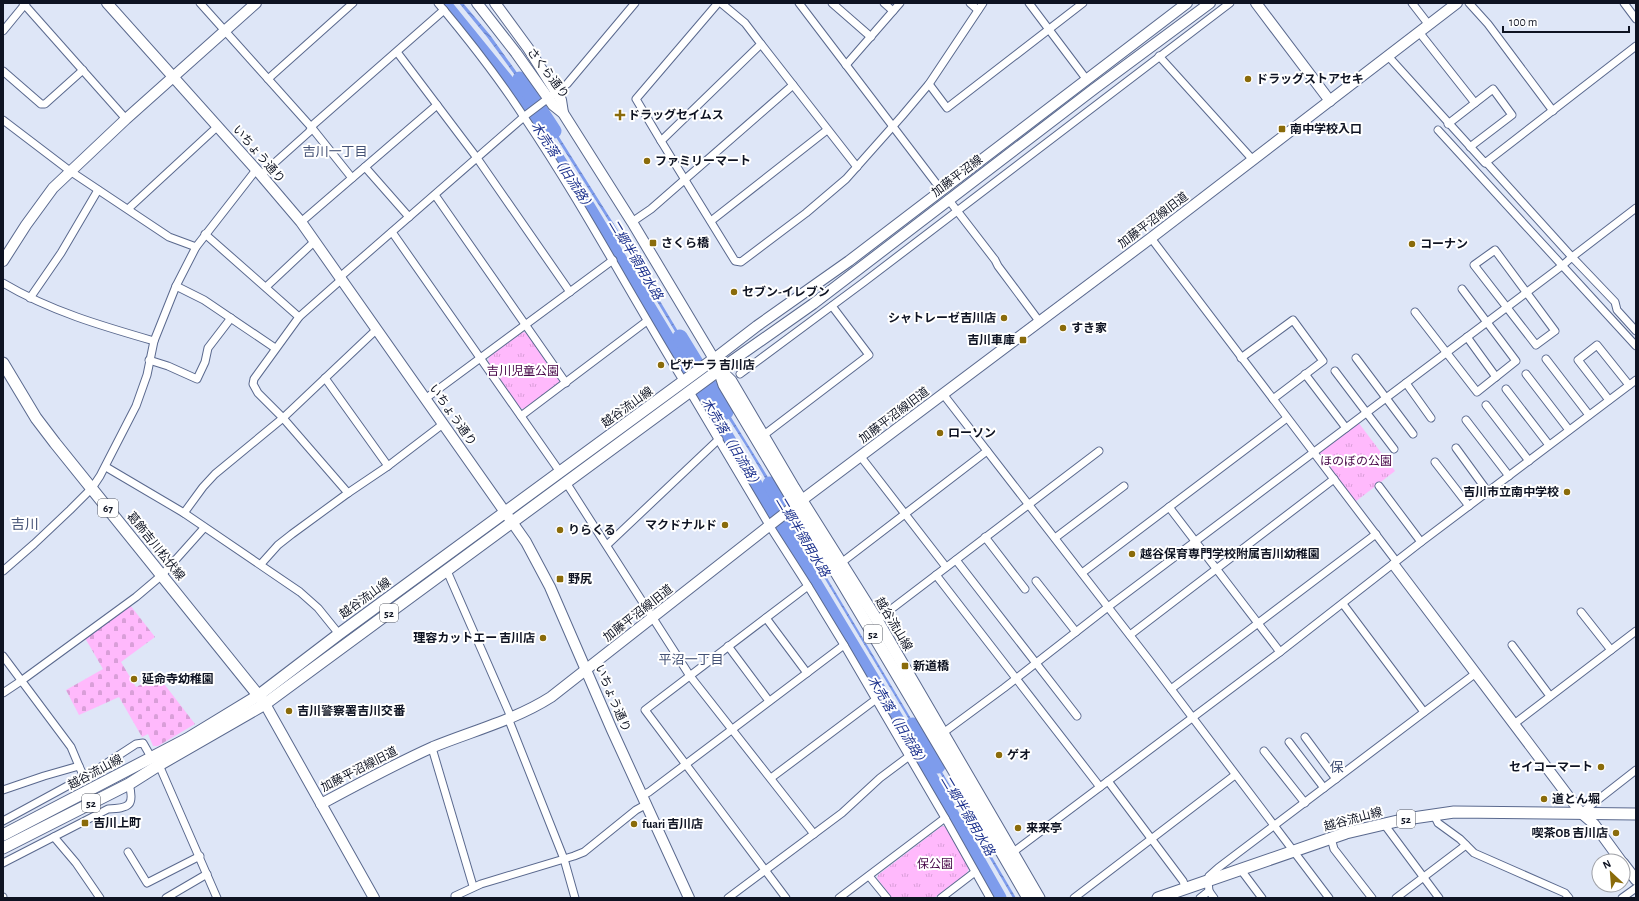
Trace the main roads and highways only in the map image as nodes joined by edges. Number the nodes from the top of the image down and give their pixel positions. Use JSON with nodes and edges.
{"nodes":[{"id":1,"x":3,"y":363,"type":"edge"},
{"id":2,"x":720,"y":370,"type":"junction"},
{"id":3,"x":796,"y":505,"type":"junction"},
{"id":4,"x":262,"y":699,"type":"junction"},
{"id":5,"x":155,"y":761,"type":"junction"},
{"id":6,"x":1636,"y":814,"type":"edge"},
{"id":7,"x":3,"y":835,"type":"edge"},
{"id":8,"x":3,"y":848,"type":"edge"},
{"id":9,"x":1028,"y":898,"type":"edge"},
{"id":10,"x":1039,"y":898,"type":"edge"},
{"id":11,"x":1158,"y":898,"type":"edge"}],
"edges":[{"from":1,"to":4,"type":"main road","name":"葛飾吉川松伏線","number":"67"},
{"from":2,"to":3,"type":"main road","name":"越谷流山線","number":"52"},
{"from":2,"to":3,"type":"main road","name":"越谷流山線","number":"52"},
{"from":2,"to":4,"type":"main road","name":"越谷流山線","number":"52"},
{"from":2,"to":4,"type":"main road","name":"越谷流山線","number":"52"},
{"from":3,"to":9,"type":"main road","name":"越谷流山線","number":"52"},
{"from":3,"to":10,"type":"main road","name":"越谷流山線","number":"52"},
{"from":4,"to":5,"type":"main road","name":"越谷流山線","number":"52"},
{"from":5,"to":7,"type":"main road","name":"越谷流山線","number":"52"},
{"from":5,"to":8,"type":"main road","name":"越谷流山線","number":"52"},
{"from":6,"to":11,"type":"main road","name":"越谷流山線","number":"52"}]}
